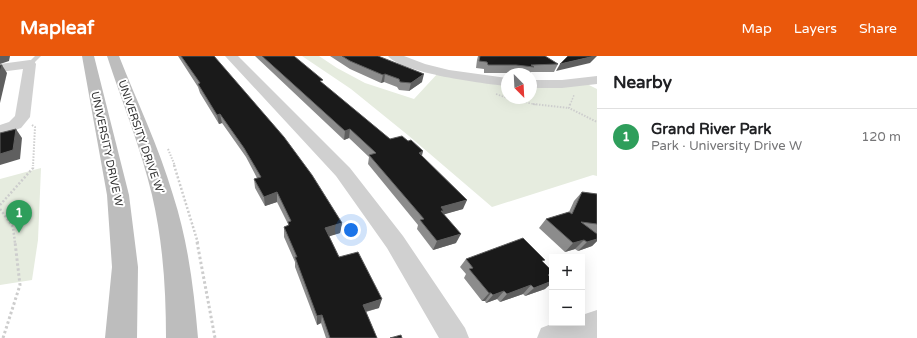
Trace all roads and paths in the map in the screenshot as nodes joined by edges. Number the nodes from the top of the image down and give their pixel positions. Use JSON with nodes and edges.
{"nodes":[{"id":1,"x":88,"y":56,"type":"edge"},
{"id":2,"x":108,"y":56,"type":"edge"},
{"id":3,"x":113,"y":56,"type":"edge"},
{"id":4,"x":231,"y":56,"type":"edge"},
{"id":5,"x":394,"y":56,"type":"edge"},
{"id":6,"x":34,"y":60,"type":"edge"},
{"id":7,"x":0,"y":68,"type":"edge"},
{"id":8,"x":597,"y":80,"type":"edge"},
{"id":9,"x":501,"y":81,"type":"edge"},
{"id":10,"x":583,"y":82,"type":"junction"},
{"id":11,"x":537,"y":84,"type":"edge"},
{"id":12,"x":125,"y":91,"type":"junction"},
{"id":13,"x":532,"y":104,"type":"edge"},
{"id":14,"x":569,"y":108,"type":"junction"},
{"id":15,"x":20,"y":121,"type":"junction"},
{"id":16,"x":597,"y":122,"type":"edge"},
{"id":17,"x":0,"y":130,"type":"edge"},
{"id":18,"x":0,"y":205,"type":"edge"},
{"id":19,"x":0,"y":209,"type":"edge"},
{"id":20,"x":597,"y":324,"type":"edge"},
{"id":21,"x":3,"y":338,"type":"edge"},
{"id":22,"x":122,"y":338,"type":"edge"},
{"id":23,"x":182,"y":338,"type":"edge"},
{"id":24,"x":455,"y":338,"type":"edge"},
{"id":25,"x":551,"y":338,"type":"edge"}],
"edges":[{"from":1,"to":22,"type":"main road","name":"UNIVERSITY DRIVE W"},
{"from":2,"to":12,"type":"main road"},
{"from":3,"to":12,"type":"main road","name":"UNIVERSITY DRIVE W'"},
{"from":4,"to":24,"type":"street"},
{"from":5,"to":9,"type":"street"},
{"from":6,"to":7,"type":"street"},
{"from":6,"to":15,"type":"street"},
{"from":8,"to":10,"type":"street"},
{"from":10,"to":11,"type":"street"},
{"from":10,"to":14,"type":"path"},
{"from":12,"to":23,"type":"main road","name":"UNIVERSITY DRIVE W'"},
{"from":13,"to":14,"type":"path"},
{"from":14,"to":16,"type":"path"},
{"from":15,"to":17,"type":"street"},
{"from":15,"to":18,"type":"path"},
{"from":19,"to":21,"type":"path"},
{"from":20,"to":25,"type":"street"}]}
